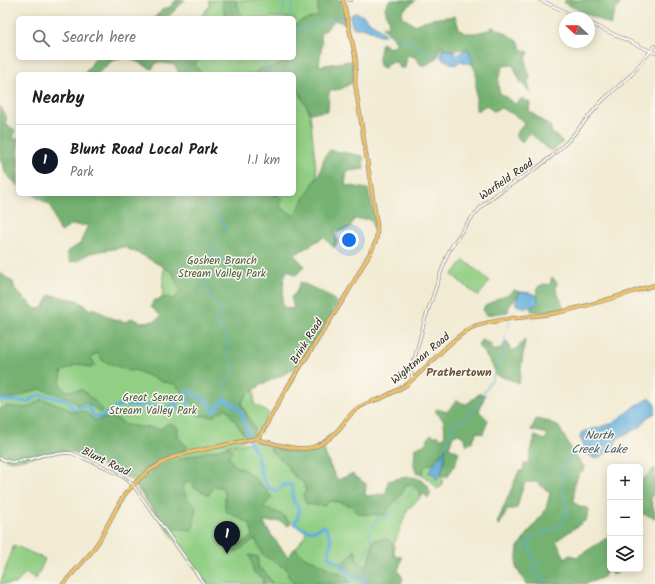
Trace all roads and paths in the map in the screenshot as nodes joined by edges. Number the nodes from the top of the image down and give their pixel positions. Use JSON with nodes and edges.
{"nodes":[{"id":1,"x":344,"y":0,"type":"edge"},
{"id":2,"x":540,"y":0,"type":"edge"},
{"id":3,"x":566,"y":12,"type":"edge"},
{"id":4,"x":595,"y":26,"type":"edge"},
{"id":5,"x":655,"y":46,"type":"edge"},
{"id":6,"x":652,"y":51,"type":"junction"},
{"id":7,"x":655,"y":53,"type":"edge"},
{"id":8,"x":655,"y":286,"type":"edge"},
{"id":9,"x":413,"y":379,"type":"junction"},
{"id":10,"x":257,"y":438,"type":"junction"},
{"id":11,"x":0,"y":458,"type":"edge"},
{"id":12,"x":133,"y":485,"type":"junction"},
{"id":13,"x":63,"y":584,"type":"edge"},
{"id":14,"x":204,"y":584,"type":"edge"}],
"edges":[{"from":1,"to":10,"type":"main road","name":"Brink Road"},
{"from":2,"to":3,"type":"street"},
{"from":4,"to":6,"type":"street"},
{"from":5,"to":6,"type":"street","name":"Warfield Road"},
{"from":6,"to":7,"type":"street"},
{"from":6,"to":9,"type":"street","name":"Warfield Road"},
{"from":8,"to":9,"type":"main road","name":"Wightman Road"},
{"from":9,"to":10,"type":"main road","name":"Wightman Road"},
{"from":10,"to":12,"type":"main road"},
{"from":11,"to":12,"type":"street","name":"Blunt Road"},
{"from":12,"to":13,"type":"main road"},
{"from":12,"to":14,"type":"street","name":"Blunt Road"}]}
